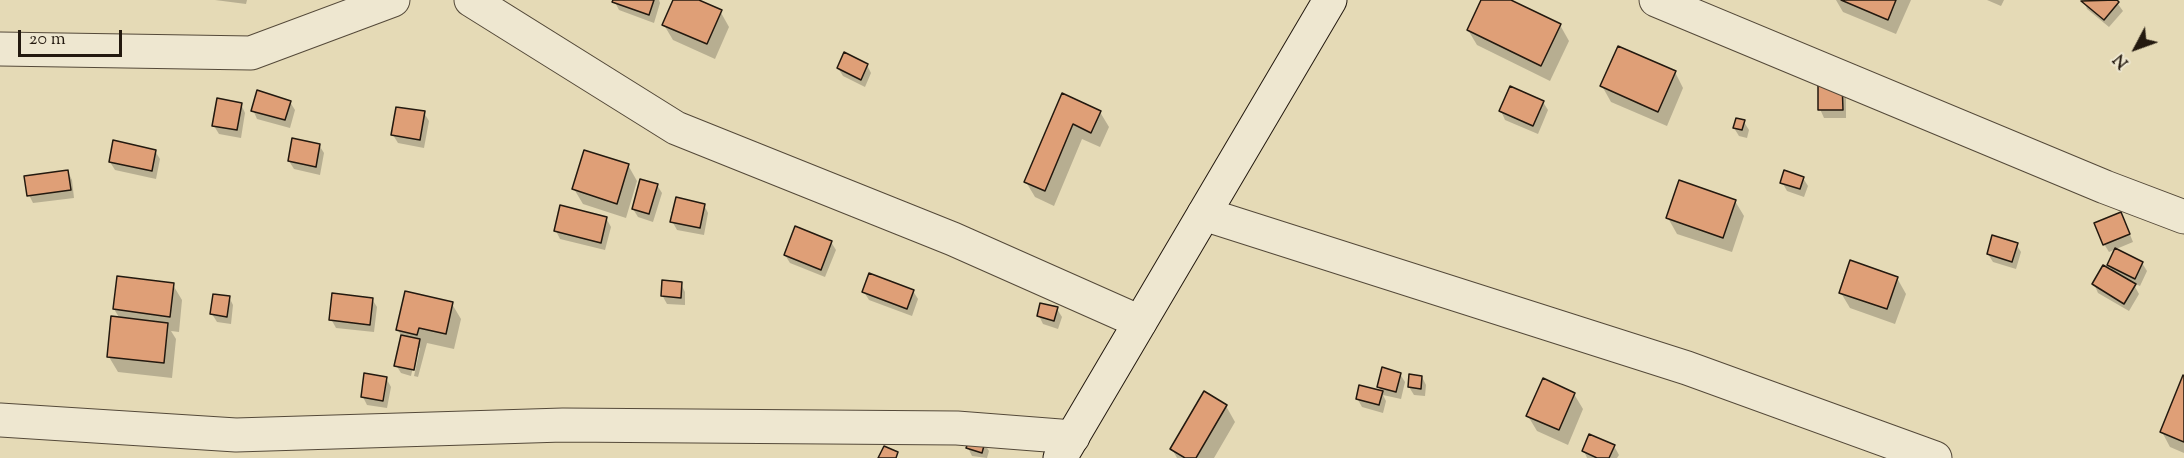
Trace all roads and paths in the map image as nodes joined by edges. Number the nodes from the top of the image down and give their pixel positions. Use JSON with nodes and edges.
{"nodes":[{"id":1,"x":393,"y":0,"type":"edge"},
{"id":2,"x":471,"y":0,"type":"edge"},
{"id":3,"x":1330,"y":0,"type":"edge"},
{"id":4,"x":1656,"y":0,"type":"edge"},
{"id":5,"x":0,"y":49,"type":"edge"},
{"id":6,"x":1204,"y":214,"type":"junction"},
{"id":7,"x":2184,"y":217,"type":"edge"},
{"id":8,"x":1140,"y":322,"type":"junction"},
{"id":9,"x":0,"y":420,"type":"edge"},
{"id":10,"x":1066,"y":447,"type":"edge"},
{"id":11,"x":1935,"y":458,"type":"edge"}],
"edges":[{"from":1,"to":5,"type":"street"},
{"from":2,"to":8,"type":"street"},
{"from":3,"to":6,"type":"street"},
{"from":4,"to":7,"type":"street"},
{"from":6,"to":8,"type":"street"},
{"from":6,"to":11,"type":"street"},
{"from":8,"to":10,"type":"street"},
{"from":9,"to":10,"type":"street"}]}
